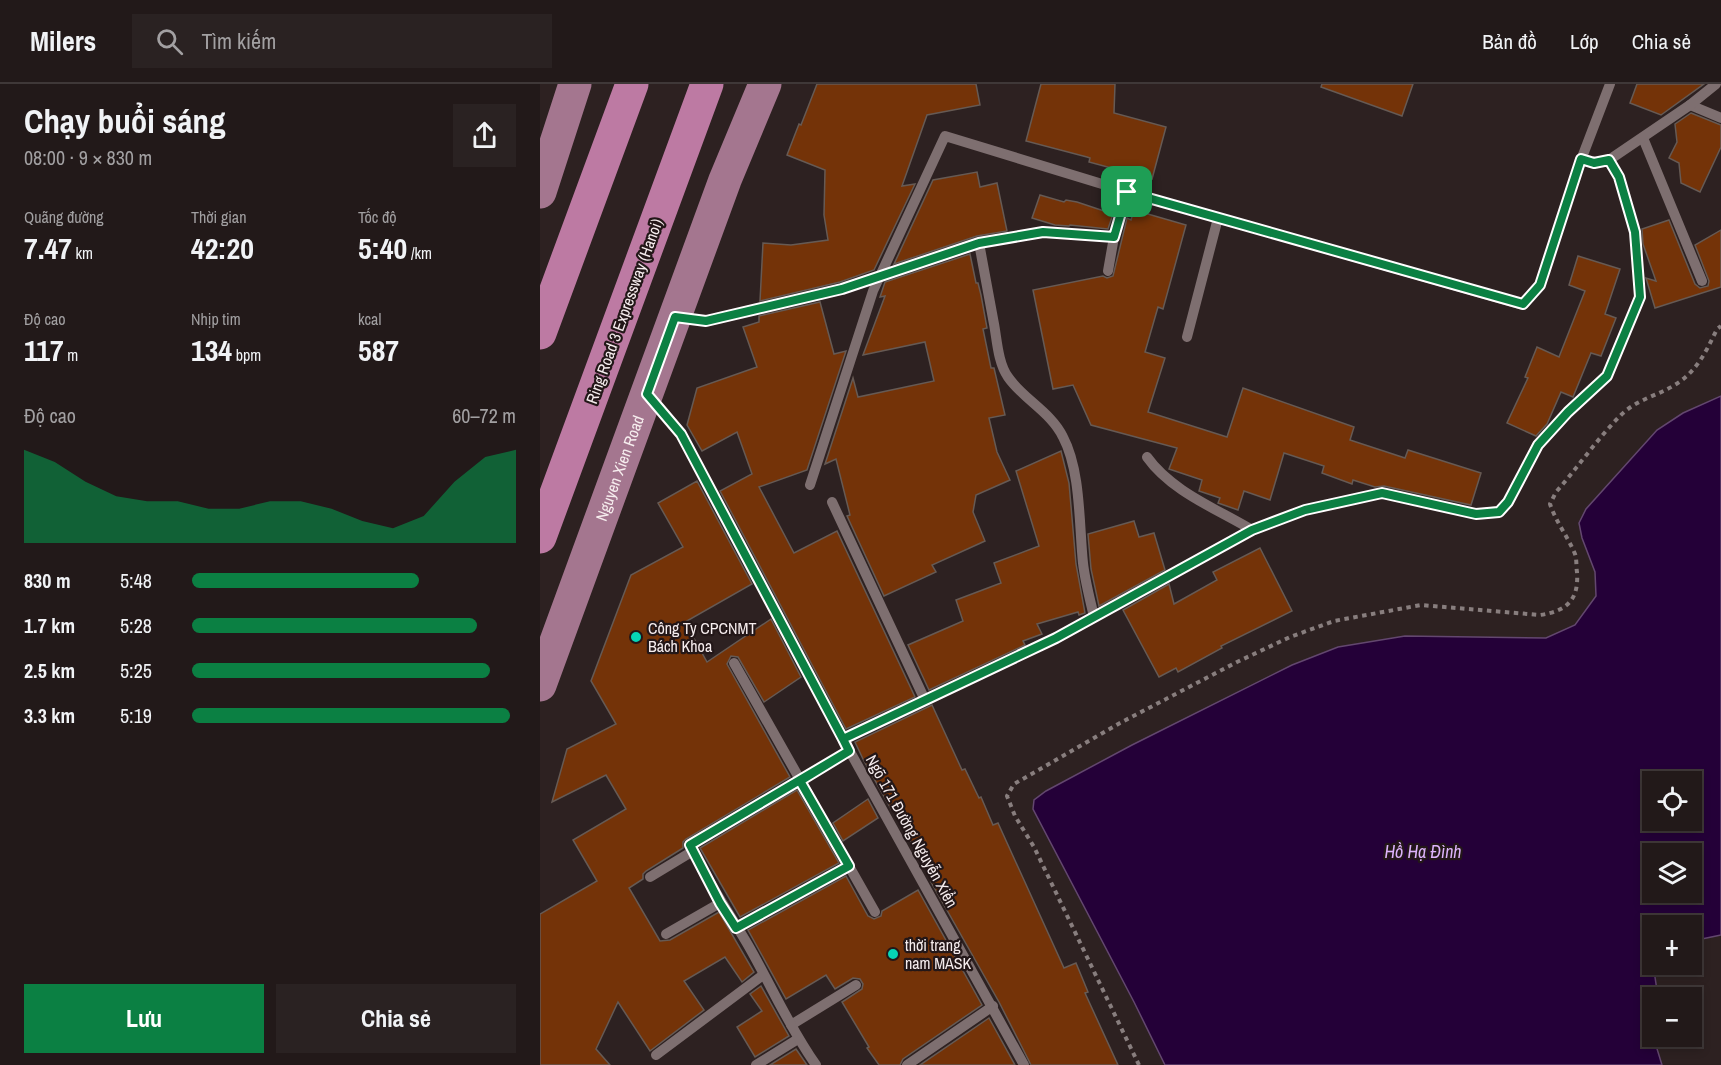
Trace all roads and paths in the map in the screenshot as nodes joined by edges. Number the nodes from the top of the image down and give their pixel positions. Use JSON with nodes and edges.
{"nodes":[{"id":1,"x":575,"y":84,"type":"edge"},
{"id":2,"x":621,"y":84,"type":"edge"},
{"id":3,"x":632,"y":84,"type":"edge"},
{"id":4,"x":707,"y":84,"type":"edge"},
{"id":5,"x":718,"y":84,"type":"edge"},
{"id":6,"x":765,"y":84,"type":"edge"},
{"id":7,"x":1610,"y":84,"type":"edge"},
{"id":8,"x":1716,"y":84,"type":"edge"},
{"id":9,"x":1690,"y":105,"type":"junction"},
{"id":10,"x":1721,"y":118,"type":"edge"},
{"id":11,"x":1643,"y":138,"type":"junction"},
{"id":12,"x":1581,"y":159,"type":"junction"},
{"id":13,"x":1609,"y":160,"type":"junction"},
{"id":14,"x":540,"y":192,"type":"edge"},
{"id":15,"x":1127,"y":192,"type":"junction"},
{"id":16,"x":1218,"y":218,"type":"junction"},
{"id":17,"x":1114,"y":237,"type":"junction"},
{"id":18,"x":979,"y":243,"type":"junction"},
{"id":19,"x":1108,"y":271,"type":"dead end"},
{"id":20,"x":880,"y":276,"type":"junction"},
{"id":21,"x":1702,"y":281,"type":"dead end"},
{"id":22,"x":543,"y":312,"type":"edge"},
{"id":23,"x":675,"y":317,"type":"junction"},
{"id":24,"x":1721,"y":326,"type":"edge"},
{"id":25,"x":616,"y":332,"type":"junction"},
{"id":26,"x":1188,"y":337,"type":"dead end"},
{"id":27,"x":647,"y":394,"type":"junction"},
{"id":28,"x":1147,"y":457,"type":"dead end"},
{"id":29,"x":810,"y":485,"type":"dead end"},
{"id":30,"x":832,"y":502,"type":"dead end"},
{"id":31,"x":1252,"y":530,"type":"junction"},
{"id":32,"x":540,"y":537,"type":"edge"},
{"id":33,"x":1094,"y":617,"type":"junction"},
{"id":34,"x":734,"y":663,"type":"dead end"},
{"id":35,"x":540,"y":685,"type":"edge"},
{"id":36,"x":925,"y":700,"type":"junction"},
{"id":37,"x":843,"y":739,"type":"junction"},
{"id":38,"x":849,"y":751,"type":"junction"},
{"id":39,"x":800,"y":781,"type":"junction"},
{"id":40,"x":693,"y":851,"type":"junction"},
{"id":41,"x":849,"y":866,"type":"junction"},
{"id":42,"x":650,"y":877,"type":"dead end"},
{"id":43,"x":720,"y":903,"type":"junction"},
{"id":44,"x":875,"y":912,"type":"dead end"},
{"id":45,"x":736,"y":928,"type":"junction"},
{"id":46,"x":666,"y":934,"type":"dead end"},
{"id":47,"x":764,"y":975,"type":"junction"},
{"id":48,"x":856,"y":985,"type":"dead end"},
{"id":49,"x":993,"y":1006,"type":"junction"},
{"id":50,"x":791,"y":1025,"type":"junction"},
{"id":51,"x":798,"y":1039,"type":"junction"},
{"id":52,"x":656,"y":1055,"type":"dead end"},
{"id":53,"x":756,"y":1065,"type":"edge"},
{"id":54,"x":816,"y":1065,"type":"edge"},
{"id":55,"x":907,"y":1065,"type":"edge"},
{"id":56,"x":1024,"y":1065,"type":"edge"},
{"id":57,"x":1139,"y":1065,"type":"edge"}],
"edges":[{"from":1,"to":14,"type":"main road"},
{"from":2,"to":22,"type":"highway"},
{"from":3,"to":22,"type":"highway"},
{"from":4,"to":25,"type":"highway","name":"Ring Road 3 Expressway (Hanoi)"},
{"from":5,"to":25,"type":"highway"},
{"from":6,"to":23,"type":"main road","name":"Nguyen Xien Road"},
{"from":7,"to":12,"type":"lane"},
{"from":8,"to":9,"type":"lane"},
{"from":9,"to":10,"type":"lane"},
{"from":9,"to":11,"type":"lane"},
{"from":11,"to":13,"type":"lane"},
{"from":11,"to":21,"type":"lane"},
{"from":12,"to":13,"type":"lane"},
{"from":12,"to":16,"type":"lane"},
{"from":13,"to":31,"type":"lane"},
{"from":15,"to":16,"type":"lane"},
{"from":15,"to":17,"type":"lane"},
{"from":15,"to":20,"type":"lane"},
{"from":16,"to":26,"type":"lane"},
{"from":17,"to":18,"type":"lane"},
{"from":17,"to":19,"type":"lane"},
{"from":18,"to":20,"type":"lane"},
{"from":18,"to":33,"type":"lane"},
{"from":20,"to":23,"type":"lane"},
{"from":20,"to":29,"type":"lane"},
{"from":23,"to":27,"type":"main road","name":"Nguyen Xien Road"},
{"from":24,"to":57,"type":"path"},
{"from":25,"to":32,"type":"highway","name":"Ring Road 3 Expressway (Hanoi)"},
{"from":27,"to":35,"type":"main road","name":"Nguyen Xien Road"},
{"from":27,"to":37,"type":"lane","name":"Ngõ 171 Đường Nguyễn Xiển"},
{"from":28,"to":31,"type":"lane"},
{"from":30,"to":36,"type":"lane"},
{"from":31,"to":33,"type":"lane"},
{"from":33,"to":36,"type":"lane"},
{"from":34,"to":39,"type":"lane"},
{"from":36,"to":37,"type":"lane"},
{"from":37,"to":38,"type":"lane","name":"Ngõ 171 Đường Nguyễn Xiển"},
{"from":38,"to":39,"type":"lane"},
{"from":38,"to":49,"type":"lane","name":"Ngõ 171 Đường Nguyễn Xiển"},
{"from":39,"to":40,"type":"lane"},
{"from":39,"to":41,"type":"lane"},
{"from":40,"to":42,"type":"lane"},
{"from":40,"to":43,"type":"lane"},
{"from":41,"to":44,"type":"lane"},
{"from":41,"to":45,"type":"lane"},
{"from":43,"to":45,"type":"lane"},
{"from":43,"to":46,"type":"lane"},
{"from":45,"to":47,"type":"lane"},
{"from":47,"to":50,"type":"lane"},
{"from":47,"to":52,"type":"lane"},
{"from":48,"to":50,"type":"lane"},
{"from":49,"to":55,"type":"lane"},
{"from":49,"to":56,"type":"lane","name":"Ngõ 171 Đường Nguyễn Xiển"},
{"from":50,"to":51,"type":"lane"},
{"from":51,"to":53,"type":"lane"},
{"from":51,"to":54,"type":"lane"}]}
